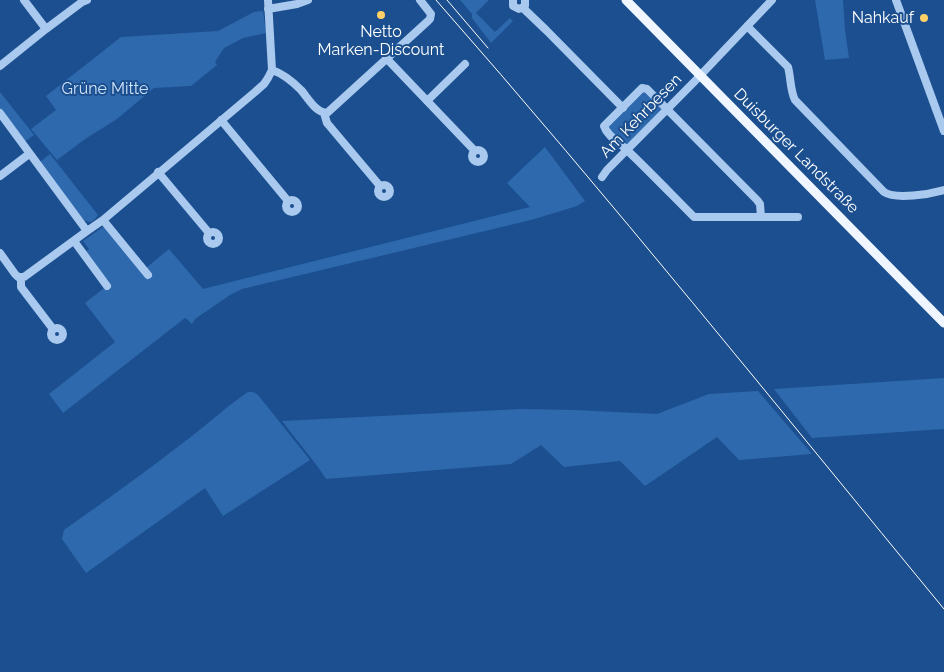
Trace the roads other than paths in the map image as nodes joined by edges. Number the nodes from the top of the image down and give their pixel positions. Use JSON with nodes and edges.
{"nodes":[{"id":1,"x":24,"y":0,"type":"edge"},
{"id":2,"x":87,"y":0,"type":"edge"},
{"id":3,"x":268,"y":0,"type":"edge"},
{"id":4,"x":308,"y":0,"type":"edge"},
{"id":5,"x":420,"y":0,"type":"edge"},
{"id":6,"x":513,"y":0,"type":"edge"},
{"id":7,"x":626,"y":0,"type":"edge"},
{"id":8,"x":772,"y":0,"type":"edge"},
{"id":9,"x":896,"y":0,"type":"edge"},
{"id":10,"x":524,"y":4,"type":"edge"},
{"id":11,"x":268,"y":9,"type":"junction"},
{"id":12,"x":747,"y":26,"type":"junction"},
{"id":13,"x":46,"y":30,"type":"junction"},
{"id":14,"x":387,"y":59,"type":"junction"},
{"id":15,"x":465,"y":64,"type":"dead end"},
{"id":16,"x":0,"y":66,"type":"edge"},
{"id":17,"x":272,"y":70,"type":"junction"},
{"id":18,"x":700,"y":75,"type":"junction"},
{"id":19,"x":427,"y":101,"type":"junction"},
{"id":20,"x":623,"y":108,"type":"junction"},
{"id":21,"x":667,"y":109,"type":"junction"},
{"id":22,"x":324,"y":113,"type":"junction"},
{"id":23,"x":0,"y":114,"type":"edge"},
{"id":24,"x":221,"y":120,"type":"junction"},
{"id":25,"x":944,"y":131,"type":"edge"},
{"id":26,"x":474,"y":150,"type":"dead end"},
{"id":27,"x":627,"y":150,"type":"junction"},
{"id":28,"x":29,"y":154,"type":"junction"},
{"id":29,"x":158,"y":172,"type":"junction"},
{"id":30,"x":0,"y":176,"type":"edge"},
{"id":31,"x":602,"y":176,"type":"dead end"},
{"id":32,"x":380,"y":186,"type":"dead end"},
{"id":33,"x":944,"y":190,"type":"edge"},
{"id":34,"x":288,"y":201,"type":"dead end"},
{"id":35,"x":761,"y":217,"type":"junction"},
{"id":36,"x":798,"y":217,"type":"dead end"},
{"id":37,"x":103,"y":220,"type":"junction"},
{"id":38,"x":87,"y":231,"type":"junction"},
{"id":39,"x":209,"y":233,"type":"dead end"},
{"id":40,"x":74,"y":241,"type":"junction"},
{"id":41,"x":0,"y":254,"type":"edge"},
{"id":42,"x":148,"y":275,"type":"dead end"},
{"id":43,"x":20,"y":277,"type":"junction"},
{"id":44,"x":107,"y":286,"type":"dead end"},
{"id":45,"x":944,"y":323,"type":"edge"},
{"id":46,"x":53,"y":330,"type":"dead end"}],
"edges":[{"from":1,"to":13,"type":"street"},
{"from":2,"to":13,"type":"street"},
{"from":3,"to":11,"type":"street"},
{"from":4,"to":11,"type":"street"},
{"from":5,"to":14,"type":"street"},
{"from":6,"to":10,"type":"street"},
{"from":7,"to":18,"type":"main road","name":"Duisburger Landstraße"},
{"from":8,"to":12,"type":"street","name":"Am Kehrbesen"},
{"from":9,"to":25,"type":"street"},
{"from":10,"to":20,"type":"street"},
{"from":11,"to":17,"type":"street"},
{"from":12,"to":18,"type":"street","name":"Am Kehrbesen"},
{"from":12,"to":33,"type":"street"},
{"from":13,"to":16,"type":"street"},
{"from":14,"to":19,"type":"street"},
{"from":14,"to":22,"type":"street"},
{"from":15,"to":19,"type":"street"},
{"from":17,"to":22,"type":"street"},
{"from":17,"to":24,"type":"street"},
{"from":18,"to":21,"type":"street","name":"Am Kehrbesen"},
{"from":18,"to":45,"type":"main road","name":"Duisburger Landstraße"},
{"from":19,"to":26,"type":"street"},
{"from":20,"to":21,"type":"street"},
{"from":20,"to":27,"type":"street"},
{"from":21,"to":27,"type":"street","name":"Am Kehrbesen"},
{"from":21,"to":35,"type":"street"},
{"from":22,"to":32,"type":"street"},
{"from":23,"to":28,"type":"street"},
{"from":24,"to":29,"type":"street"},
{"from":24,"to":34,"type":"street"},
{"from":27,"to":31,"type":"street","name":"Am Kehrbesen"},
{"from":27,"to":35,"type":"street"},
{"from":28,"to":30,"type":"street"},
{"from":28,"to":38,"type":"street"},
{"from":29,"to":37,"type":"street"},
{"from":29,"to":39,"type":"street"},
{"from":35,"to":36,"type":"street"},
{"from":37,"to":38,"type":"street"},
{"from":37,"to":42,"type":"street"},
{"from":38,"to":40,"type":"street"},
{"from":40,"to":43,"type":"street"},
{"from":40,"to":44,"type":"street"},
{"from":41,"to":43,"type":"street"},
{"from":43,"to":46,"type":"street"}]}
